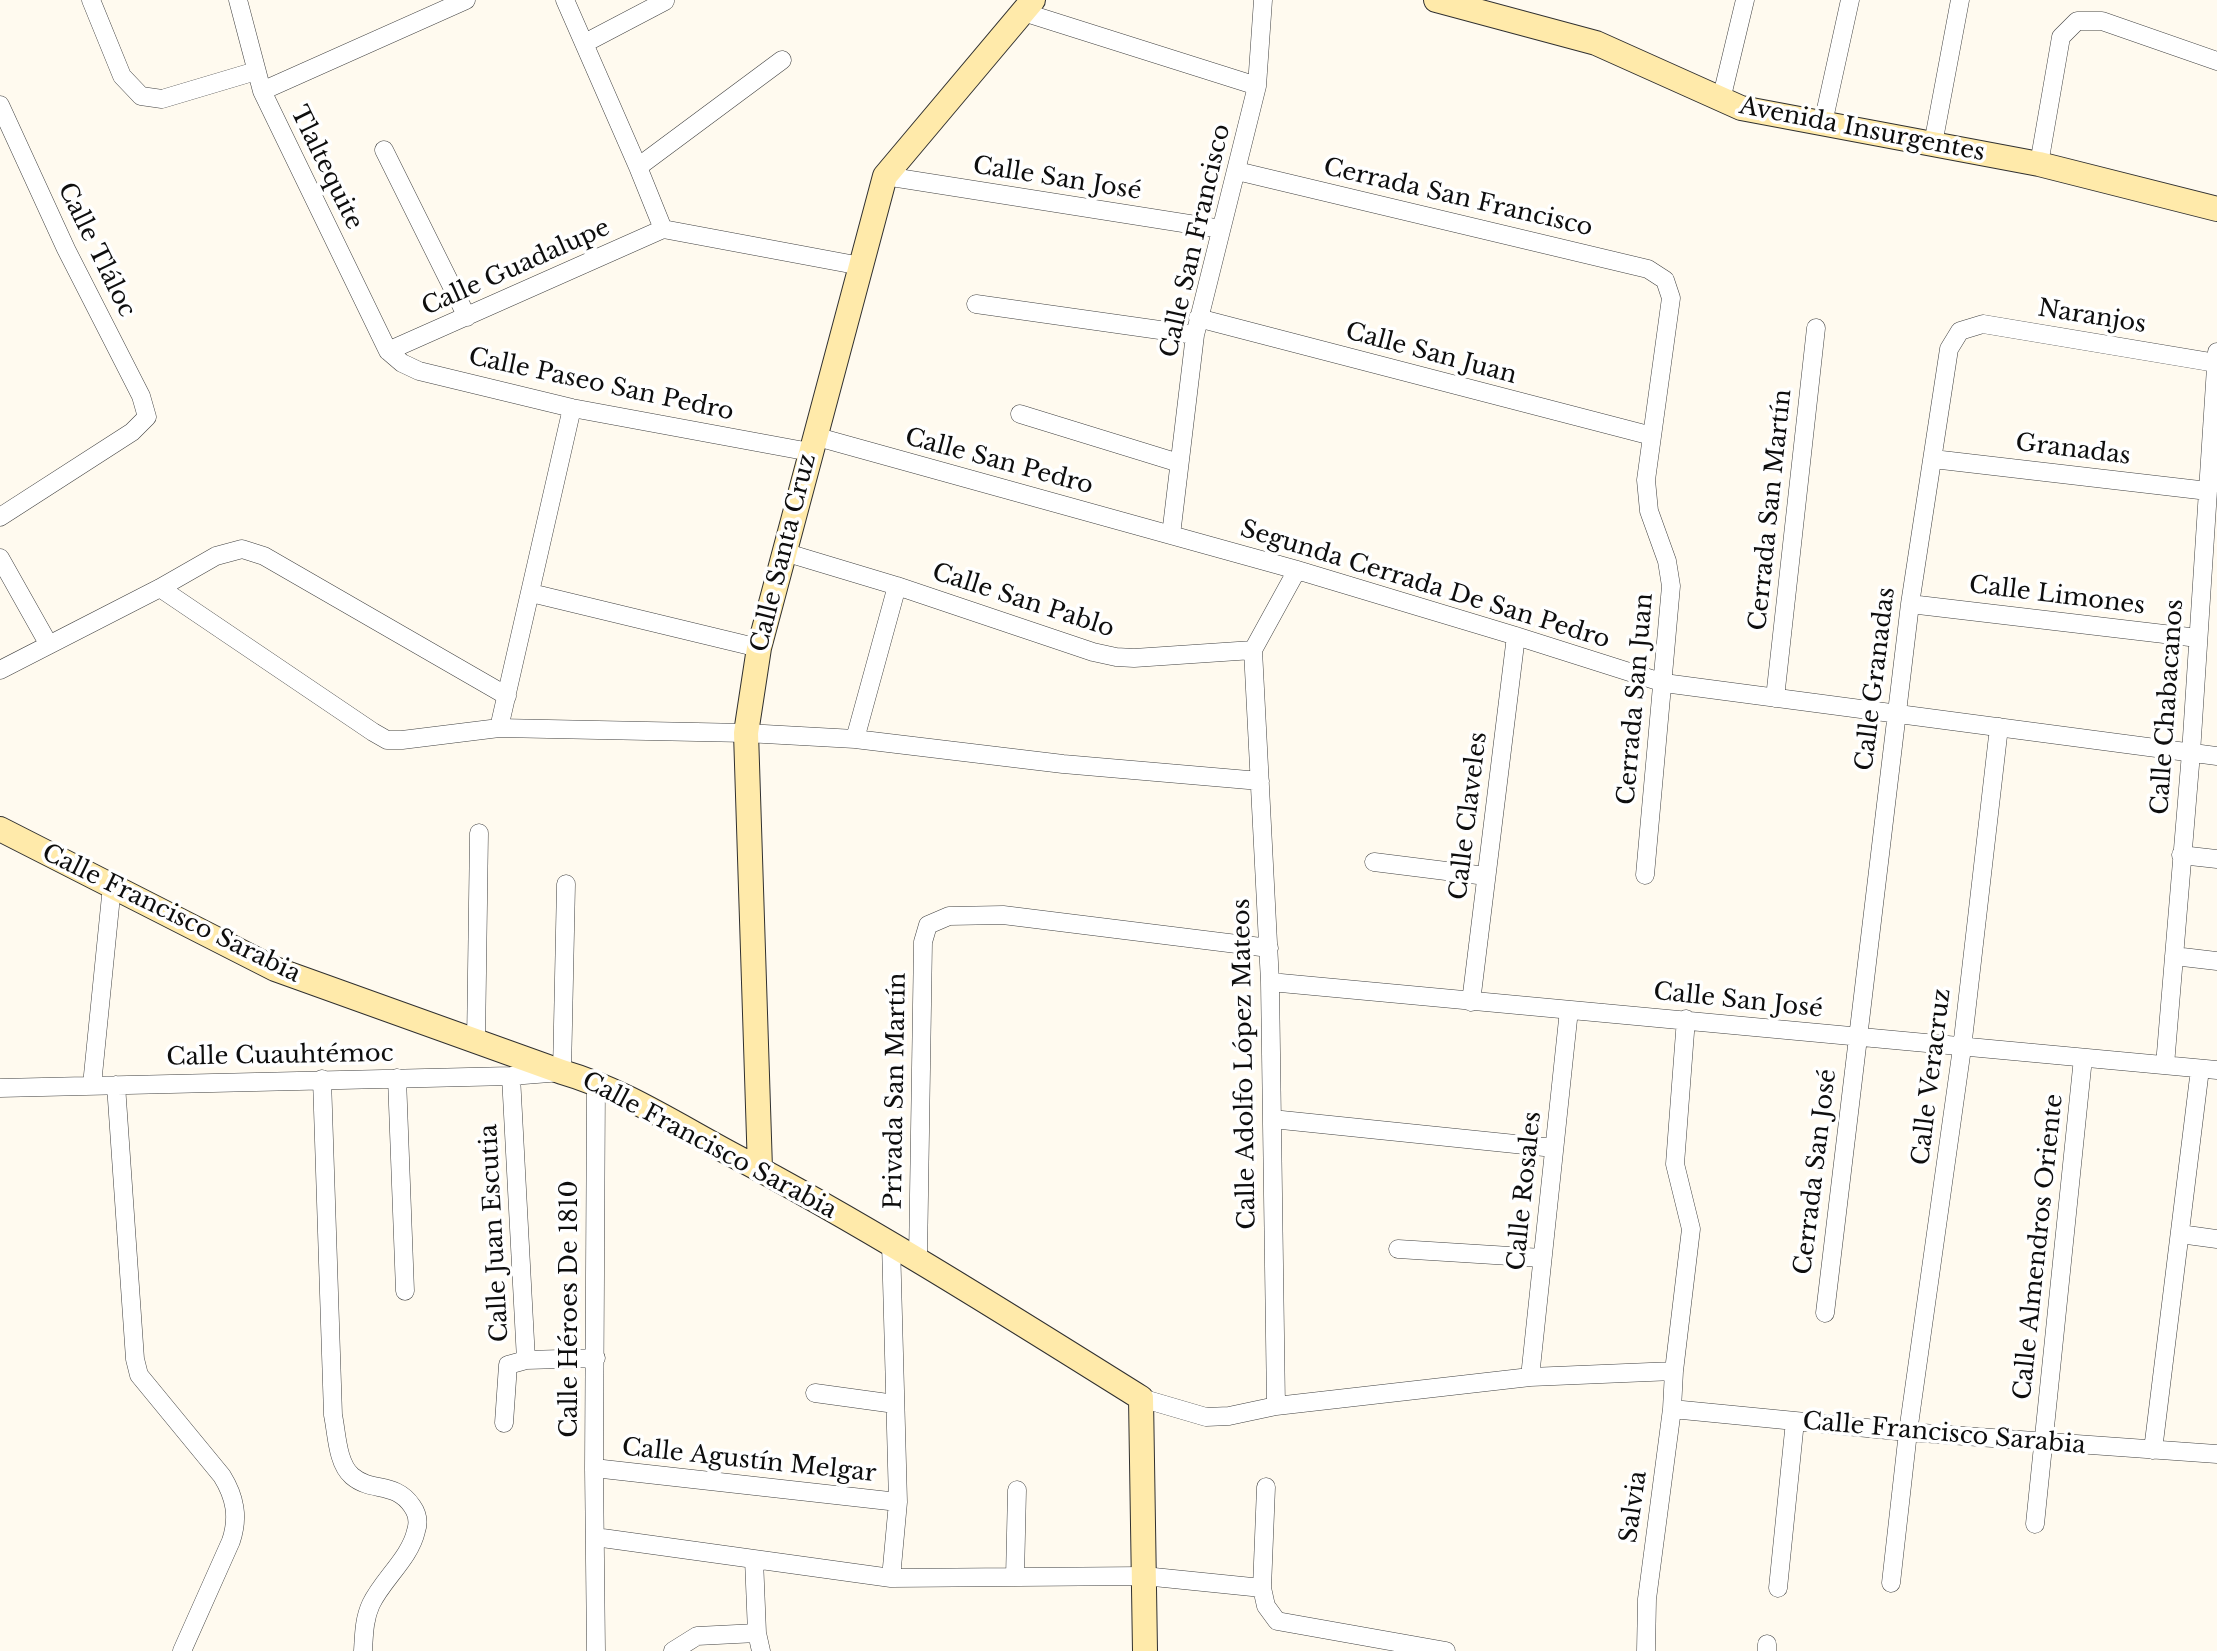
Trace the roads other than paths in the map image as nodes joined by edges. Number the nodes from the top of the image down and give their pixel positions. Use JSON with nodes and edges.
{"nodes":[{"id":1,"x":91,"y":0,"type":"edge"},
{"id":2,"x":239,"y":0,"type":"edge"},
{"id":3,"x":466,"y":0,"type":"edge"},
{"id":4,"x":565,"y":0,"type":"edge"},
{"id":5,"x":1263,"y":0,"type":"edge"},
{"id":6,"x":1436,"y":0,"type":"edge"},
{"id":7,"x":1745,"y":0,"type":"edge"},
{"id":8,"x":1850,"y":0,"type":"edge"},
{"id":9,"x":1960,"y":0,"type":"edge"},
{"id":10,"x":665,"y":1,"type":"edge"},
{"id":11,"x":1028,"y":6,"type":"edge"},
{"id":12,"x":585,"y":43,"type":"junction"},
{"id":13,"x":782,"y":60,"type":"dead end"},
{"id":14,"x":2217,"y":61,"type":"edge"},
{"id":15,"x":256,"y":71,"type":"junction"},
{"id":16,"x":1257,"y":86,"type":"junction"},
{"id":17,"x":262,"y":91,"type":"junction"},
{"id":18,"x":1721,"y":100,"type":"junction"},
{"id":19,"x":0,"y":105,"type":"edge"},
{"id":20,"x":1823,"y":123,"type":"junction"},
{"id":21,"x":1933,"y":144,"type":"junction"},
{"id":22,"x":384,"y":150,"type":"dead end"},
{"id":23,"x":2039,"y":164,"type":"junction"},
{"id":24,"x":638,"y":167,"type":"junction"},
{"id":25,"x":1237,"y":171,"type":"junction"},
{"id":26,"x":885,"y":176,"type":"junction"},
{"id":27,"x":2217,"y":209,"type":"edge"},
{"id":28,"x":663,"y":229,"type":"junction"},
{"id":29,"x":1221,"y":229,"type":"junction"},
{"id":30,"x":861,"y":266,"type":"junction"},
{"id":31,"x":1665,"y":281,"type":"joint"},
{"id":32,"x":976,"y":304,"type":"dead end"},
{"id":33,"x":467,"y":317,"type":"junction"},
{"id":34,"x":1196,"y":327,"type":"junction"},
{"id":35,"x":1816,"y":328,"type":"dead end"},
{"id":36,"x":1960,"y":331,"type":"joint"},
{"id":37,"x":388,"y":351,"type":"junction"},
{"id":38,"x":2217,"y":357,"type":"edge"},
{"id":39,"x":572,"y":408,"type":"junction"},
{"id":40,"x":1020,"y":414,"type":"dead end"},
{"id":41,"x":1651,"y":436,"type":"junction"},
{"id":42,"x":812,"y":444,"type":"junction"},
{"id":43,"x":2214,"y":448,"type":"edge"},
{"id":44,"x":1933,"y":459,"type":"junction"},
{"id":45,"x":1179,"y":463,"type":"junction"},
{"id":46,"x":2208,"y":491,"type":"junction"},
{"id":47,"x":0,"y":517,"type":"edge"},
{"id":48,"x":1171,"y":535,"type":"junction"},
{"id":49,"x":784,"y":552,"type":"junction"},
{"id":50,"x":0,"y":558,"type":"edge"},
{"id":51,"x":1297,"y":570,"type":"junction"},
{"id":52,"x":897,"y":586,"type":"junction"},
{"id":53,"x":160,"y":588,"type":"junction"},
{"id":54,"x":531,"y":593,"type":"junction"},
{"id":55,"x":1910,"y":604,"type":"junction"},
{"id":56,"x":1517,"y":636,"type":"junction"},
{"id":57,"x":2198,"y":638,"type":"junction"},
{"id":58,"x":48,"y":645,"type":"junction"},
{"id":59,"x":758,"y":648,"type":"junction"},
{"id":60,"x":1253,"y":650,"type":"junction"},
{"id":61,"x":0,"y":670,"type":"edge"},
{"id":62,"x":1664,"y":683,"type":"junction"},
{"id":63,"x":507,"y":696,"type":"junction"},
{"id":64,"x":1775,"y":698,"type":"junction"},
{"id":65,"x":1896,"y":714,"type":"junction"},
{"id":66,"x":1999,"y":727,"type":"junction"},
{"id":67,"x":499,"y":728,"type":"junction"},
{"id":68,"x":746,"y":733,"type":"junction"},
{"id":69,"x":855,"y":739,"type":"junction"},
{"id":70,"x":2191,"y":753,"type":"junction"},
{"id":71,"x":2217,"y":757,"type":"edge"},
{"id":72,"x":1260,"y":781,"type":"junction"},
{"id":73,"x":0,"y":830,"type":"edge"},
{"id":74,"x":479,"y":833,"type":"dead end"},
{"id":75,"x":2181,"y":855,"type":"junction"},
{"id":76,"x":2217,"y":859,"type":"edge"},
{"id":77,"x":1374,"y":862,"type":"dead end"},
{"id":78,"x":1645,"y":875,"type":"dead end"},
{"id":79,"x":1486,"y":876,"type":"junction"},
{"id":80,"x":566,"y":884,"type":"dead end"},
{"id":81,"x":112,"y":886,"type":"junction"},
{"id":82,"x":1269,"y":948,"type":"junction"},
{"id":83,"x":2174,"y":956,"type":"junction"},
{"id":84,"x":2217,"y":961,"type":"edge"},
{"id":85,"x":1270,"y":982,"type":"junction"},
{"id":86,"x":1471,"y":1002,"type":"junction"},
{"id":87,"x":1569,"y":1010,"type":"junction"},
{"id":88,"x":1686,"y":1019,"type":"junction"},
{"id":89,"x":1856,"y":1037,"type":"junction"},
{"id":90,"x":476,"y":1042,"type":"junction"},
{"id":91,"x":1962,"y":1048,"type":"junction"},
{"id":92,"x":2083,"y":1058,"type":"junction"},
{"id":93,"x":2165,"y":1065,"type":"junction"},
{"id":94,"x":2209,"y":1069,"type":"edge"},
{"id":95,"x":562,"y":1072,"type":"junction"},
{"id":96,"x":511,"y":1076,"type":"junction"},
{"id":97,"x":397,"y":1078,"type":"junction"},
{"id":98,"x":322,"y":1079,"type":"junction"},
{"id":99,"x":596,"y":1082,"type":"junction"},
{"id":100,"x":116,"y":1084,"type":"junction"},
{"id":101,"x":92,"y":1085,"type":"junction"},
{"id":102,"x":4,"y":1086,"type":"edge"},
{"id":103,"x":1272,"y":1119,"type":"junction"},
{"id":104,"x":1554,"y":1148,"type":"junction"},
{"id":105,"x":760,"y":1169,"type":"junction"},
{"id":106,"x":2180,"y":1234,"type":"junction"},
{"id":107,"x":2217,"y":1239,"type":"edge"},
{"id":108,"x":891,"y":1243,"type":"junction"},
{"id":109,"x":1398,"y":1249,"type":"dead end"},
{"id":110,"x":918,"y":1258,"type":"junction"},
{"id":111,"x":1542,"y":1258,"type":"junction"},
{"id":112,"x":405,"y":1291,"type":"dead end"},
{"id":113,"x":1825,"y":1313,"type":"dead end"},
{"id":114,"x":596,"y":1358,"type":"junction"},
{"id":115,"x":526,"y":1360,"type":"junction"},
{"id":116,"x":1674,"y":1371,"type":"junction"},
{"id":117,"x":1530,"y":1377,"type":"junction"},
{"id":118,"x":815,"y":1393,"type":"dead end"},
{"id":119,"x":1141,"y":1398,"type":"junction"},
{"id":120,"x":895,"y":1404,"type":"junction"},
{"id":121,"x":1276,"y":1406,"type":"junction"},
{"id":122,"x":1672,"y":1409,"type":"junction"},
{"id":123,"x":1795,"y":1421,"type":"junction"},
{"id":124,"x":504,"y":1423,"type":"dead end"},
{"id":125,"x":1908,"y":1432,"type":"junction"},
{"id":126,"x":2043,"y":1443,"type":"junction"},
{"id":127,"x":2153,"y":1450,"type":"junction"},
{"id":128,"x":2217,"y":1454,"type":"edge"},
{"id":129,"x":594,"y":1468,"type":"junction"},
{"id":130,"x":1266,"y":1487,"type":"dead end"},
{"id":131,"x":1017,"y":1490,"type":"dead end"},
{"id":132,"x":898,"y":1502,"type":"junction"},
{"id":133,"x":2035,"y":1524,"type":"dead end"},
{"id":134,"x":595,"y":1537,"type":"junction"},
{"id":135,"x":754,"y":1559,"type":"junction"},
{"id":136,"x":1144,"y":1576,"type":"junction"},
{"id":137,"x":1015,"y":1577,"type":"junction"},
{"id":138,"x":891,"y":1578,"type":"junction"},
{"id":139,"x":1891,"y":1583,"type":"dead end"},
{"id":140,"x":1262,"y":1588,"type":"junction"},
{"id":141,"x":1778,"y":1588,"type":"dead end"},
{"id":142,"x":759,"y":1642,"type":"edge"},
{"id":143,"x":182,"y":1651,"type":"edge"},
{"id":144,"x":363,"y":1651,"type":"edge"},
{"id":145,"x":596,"y":1651,"type":"edge"},
{"id":146,"x":673,"y":1651,"type":"edge"},
{"id":147,"x":1145,"y":1651,"type":"edge"},
{"id":148,"x":1446,"y":1651,"type":"edge"},
{"id":149,"x":1646,"y":1651,"type":"edge"}],
"edges":[{"from":1,"to":15,"type":"street"},
{"from":2,"to":15,"type":"street","name":"Tlaltequite"},
{"from":3,"to":17,"type":"street"},
{"from":4,"to":12,"type":"street"},
{"from":5,"to":16,"type":"street","name":"Calle San Francisco"},
{"from":6,"to":18,"type":"street","name":"Avenida Insurgentes"},
{"from":7,"to":18,"type":"street"},
{"from":8,"to":20,"type":"street"},
{"from":9,"to":21,"type":"street"},
{"from":10,"to":12,"type":"street"},
{"from":11,"to":16,"type":"street"},
{"from":11,"to":26,"type":"street","name":"Calle Santa Cruz"},
{"from":12,"to":24,"type":"street"},
{"from":13,"to":24,"type":"street"},
{"from":14,"to":23,"type":"street"},
{"from":15,"to":17,"type":"street","name":"Tlaltequite"},
{"from":16,"to":25,"type":"street","name":"Calle San Francisco"},
{"from":17,"to":37,"type":"street","name":"Tlaltequite"},
{"from":18,"to":20,"type":"street","name":"Avenida Insurgentes"},
{"from":19,"to":47,"type":"street","name":"Calle Tláloc"},
{"from":20,"to":21,"type":"street","name":"Avenida Insurgentes"},
{"from":21,"to":23,"type":"street","name":"Avenida Insurgentes"},
{"from":22,"to":33,"type":"street"},
{"from":23,"to":27,"type":"street","name":"Avenida Insurgentes"},
{"from":24,"to":28,"type":"street"},
{"from":25,"to":29,"type":"street","name":"Calle San Francisco"},
{"from":25,"to":31,"type":"street","name":"Cerrada San Francisco"},
{"from":26,"to":29,"type":"street","name":"Calle San José"},
{"from":26,"to":30,"type":"street","name":"Calle Santa Cruz"},
{"from":28,"to":30,"type":"street"},
{"from":28,"to":33,"type":"street","name":"Calle Guadalupe"},
{"from":29,"to":34,"type":"street","name":"Calle San Francisco"},
{"from":30,"to":42,"type":"street","name":"Calle Santa Cruz"},
{"from":31,"to":41,"type":"street","name":"Cerrada San Juan"},
{"from":32,"to":34,"type":"street","name":"Calle San Juan"},
{"from":33,"to":37,"type":"street","name":"Calle Guadalupe"},
{"from":34,"to":41,"type":"street","name":"Calle San Juan"},
{"from":34,"to":45,"type":"street","name":"Calle San Francisco"},
{"from":35,"to":64,"type":"street","name":"Cerrada San Martín"},
{"from":36,"to":38,"type":"street","name":"Naranjos"},
{"from":36,"to":44,"type":"street","name":"Calle Granadas"},
{"from":37,"to":39,"type":"street","name":"Calle Paseo San Pedro"},
{"from":38,"to":43,"type":"street","name":"Calle Chabacanos"},
{"from":39,"to":42,"type":"street","name":"Calle Paseo San Pedro"},
{"from":39,"to":54,"type":"street"},
{"from":40,"to":45,"type":"street"},
{"from":41,"to":62,"type":"street","name":"Cerrada San Juan"},
{"from":42,"to":48,"type":"street","name":"Calle San Pedro"},
{"from":42,"to":49,"type":"street","name":"Calle Santa Cruz"},
{"from":43,"to":46,"type":"street","name":"Calle Chabacanos"},
{"from":44,"to":46,"type":"street","name":"Granadas"},
{"from":44,"to":55,"type":"street","name":"Calle Granadas"},
{"from":45,"to":48,"type":"street","name":"Calle San Francisco"},
{"from":46,"to":57,"type":"street","name":"Calle Chabacanos"},
{"from":48,"to":51,"type":"street","name":"Segunda Cerrada De San Pedro"},
{"from":49,"to":52,"type":"street","name":"Calle San Pablo"},
{"from":49,"to":59,"type":"street","name":"Calle Santa Cruz"},
{"from":50,"to":58,"type":"street"},
{"from":51,"to":56,"type":"street","name":"Segunda Cerrada De San Pedro"},
{"from":51,"to":60,"type":"street"},
{"from":52,"to":60,"type":"street","name":"Calle San Pablo"},
{"from":52,"to":69,"type":"street"},
{"from":53,"to":58,"type":"street"},
{"from":53,"to":63,"type":"street"},
{"from":53,"to":67,"type":"street"},
{"from":54,"to":59,"type":"street"},
{"from":54,"to":63,"type":"street"},
{"from":55,"to":57,"type":"street","name":"Calle Limones"},
{"from":55,"to":65,"type":"street","name":"Calle Granadas"},
{"from":56,"to":62,"type":"street","name":"Segunda Cerrada De San Pedro"},
{"from":56,"to":79,"type":"street","name":"Calle Claveles"},
{"from":57,"to":70,"type":"street","name":"Calle Chabacanos"},
{"from":58,"to":61,"type":"street"},
{"from":59,"to":68,"type":"street","name":"Calle Santa Cruz"},
{"from":60,"to":72,"type":"street","name":"Calle Adolfo López Mateos"},
{"from":62,"to":64,"type":"street"},
{"from":62,"to":78,"type":"street","name":"Cerrada San Juan"},
{"from":63,"to":67,"type":"street"},
{"from":64,"to":65,"type":"street"},
{"from":65,"to":66,"type":"street"},
{"from":65,"to":89,"type":"street","name":"Calle Granadas"},
{"from":66,"to":70,"type":"street"},
{"from":66,"to":91,"type":"street","name":"Calle Veracruz"},
{"from":67,"to":68,"type":"street"},
{"from":68,"to":69,"type":"street"},
{"from":68,"to":105,"type":"street","name":"Calle Santa Cruz"},
{"from":69,"to":72,"type":"street"},
{"from":70,"to":71,"type":"street"},
{"from":70,"to":75,"type":"street","name":"Calle Chabacanos"},
{"from":72,"to":82,"type":"street","name":"Calle Adolfo López Mateos"},
{"from":73,"to":81,"type":"street","name":"Calle Francisco Sarabia"},
{"from":74,"to":90,"type":"street"},
{"from":75,"to":76,"type":"street"},
{"from":75,"to":83,"type":"street","name":"Calle Chabacanos"},
{"from":77,"to":79,"type":"street"},
{"from":79,"to":86,"type":"street","name":"Calle Claveles"},
{"from":80,"to":95,"type":"street"},
{"from":81,"to":90,"type":"street","name":"Calle Francisco Sarabia"},
{"from":81,"to":101,"type":"street"},
{"from":82,"to":85,"type":"street","name":"Calle Adolfo López Mateos"},
{"from":82,"to":110,"type":"street","name":"Privada San Martín"},
{"from":83,"to":84,"type":"street"},
{"from":83,"to":93,"type":"street","name":"Calle Chabacanos"},
{"from":85,"to":86,"type":"street","name":"Calle San José"},
{"from":85,"to":103,"type":"street","name":"Calle Adolfo López Mateos"},
{"from":86,"to":87,"type":"street","name":"Calle San José"},
{"from":87,"to":88,"type":"street","name":"Calle San José"},
{"from":87,"to":104,"type":"street","name":"Calle Rosales"},
{"from":88,"to":89,"type":"street","name":"Calle San José"},
{"from":88,"to":116,"type":"street","name":"Salvia"},
{"from":89,"to":91,"type":"street","name":"Calle San José"},
{"from":89,"to":113,"type":"street","name":"Cerrada San José"},
{"from":90,"to":95,"type":"street","name":"Calle Francisco Sarabia"},
{"from":91,"to":92,"type":"street","name":"Calle San José"},
{"from":91,"to":125,"type":"street","name":"Calle Veracruz"},
{"from":92,"to":93,"type":"street","name":"Calle San José"},
{"from":92,"to":126,"type":"street","name":"Calle Almendros Oriente"},
{"from":93,"to":94,"type":"street","name":"Calle San José"},
{"from":94,"to":106,"type":"street"},
{"from":95,"to":96,"type":"street","name":"Calle Cuauhtémoc"},
{"from":95,"to":99,"type":"street","name":"Calle Francisco Sarabia"},
{"from":96,"to":97,"type":"street","name":"Calle Cuauhtémoc"},
{"from":96,"to":115,"type":"street","name":"Calle Juan Escutia"},
{"from":97,"to":98,"type":"street","name":"Calle Cuauhtémoc"},
{"from":97,"to":112,"type":"street"},
{"from":98,"to":100,"type":"street","name":"Calle Cuauhtémoc"},
{"from":98,"to":144,"type":"street"},
{"from":99,"to":105,"type":"street","name":"Calle Francisco Sarabia"},
{"from":99,"to":114,"type":"street","name":"Calle Héroes De 1810"},
{"from":100,"to":101,"type":"street","name":"Calle Cuauhtémoc"},
{"from":100,"to":143,"type":"street"},
{"from":101,"to":102,"type":"street","name":"Calle Cuauhtémoc"},
{"from":103,"to":104,"type":"street"},
{"from":103,"to":121,"type":"street","name":"Calle Adolfo López Mateos"},
{"from":104,"to":111,"type":"street","name":"Calle Rosales"},
{"from":105,"to":108,"type":"street","name":"Calle Francisco Sarabia"},
{"from":106,"to":107,"type":"street"},
{"from":106,"to":127,"type":"street"},
{"from":108,"to":110,"type":"street","name":"Calle Francisco Sarabia"},
{"from":108,"to":120,"type":"street"},
{"from":109,"to":111,"type":"street"},
{"from":110,"to":119,"type":"street","name":"Calle Francisco Sarabia"},
{"from":111,"to":117,"type":"street","name":"Calle Rosales"},
{"from":114,"to":115,"type":"street","name":"Calle Juan Escutia"},
{"from":114,"to":129,"type":"street","name":"Calle Héroes De 1810"},
{"from":115,"to":124,"type":"street"},
{"from":116,"to":117,"type":"street"},
{"from":116,"to":122,"type":"street","name":"Salvia"},
{"from":117,"to":121,"type":"street"},
{"from":118,"to":120,"type":"street"},
{"from":119,"to":121,"type":"street","name":"Calle Francisco Sarabia"},
{"from":119,"to":136,"type":"street"},
{"from":120,"to":132,"type":"street"},
{"from":122,"to":123,"type":"street","name":"Calle Francisco Sarabia"},
{"from":122,"to":149,"type":"street","name":"Salvia"},
{"from":123,"to":125,"type":"street","name":"Calle Francisco Sarabia"},
{"from":123,"to":141,"type":"street"},
{"from":125,"to":126,"type":"street","name":"Calle Francisco Sarabia"},
{"from":125,"to":139,"type":"street","name":"Calle Veracruz"},
{"from":126,"to":127,"type":"street","name":"Calle Francisco Sarabia"},
{"from":126,"to":133,"type":"street","name":"Calle Almendros Oriente"},
{"from":127,"to":128,"type":"street","name":"Calle Francisco Sarabia"},
{"from":129,"to":132,"type":"street","name":"Calle Agustín Melgar"},
{"from":129,"to":134,"type":"street","name":"Calle Héroes De 1810"},
{"from":130,"to":140,"type":"street"},
{"from":131,"to":137,"type":"street"},
{"from":132,"to":138,"type":"street"},
{"from":134,"to":135,"type":"street"},
{"from":134,"to":145,"type":"street","name":"Calle Héroes De 1810"},
{"from":135,"to":138,"type":"street"},
{"from":135,"to":142,"type":"street"},
{"from":136,"to":137,"type":"street"},
{"from":136,"to":140,"type":"street"},
{"from":136,"to":147,"type":"street"},
{"from":137,"to":138,"type":"street"},
{"from":140,"to":148,"type":"street"},
{"from":142,"to":146,"type":"street"}]}
